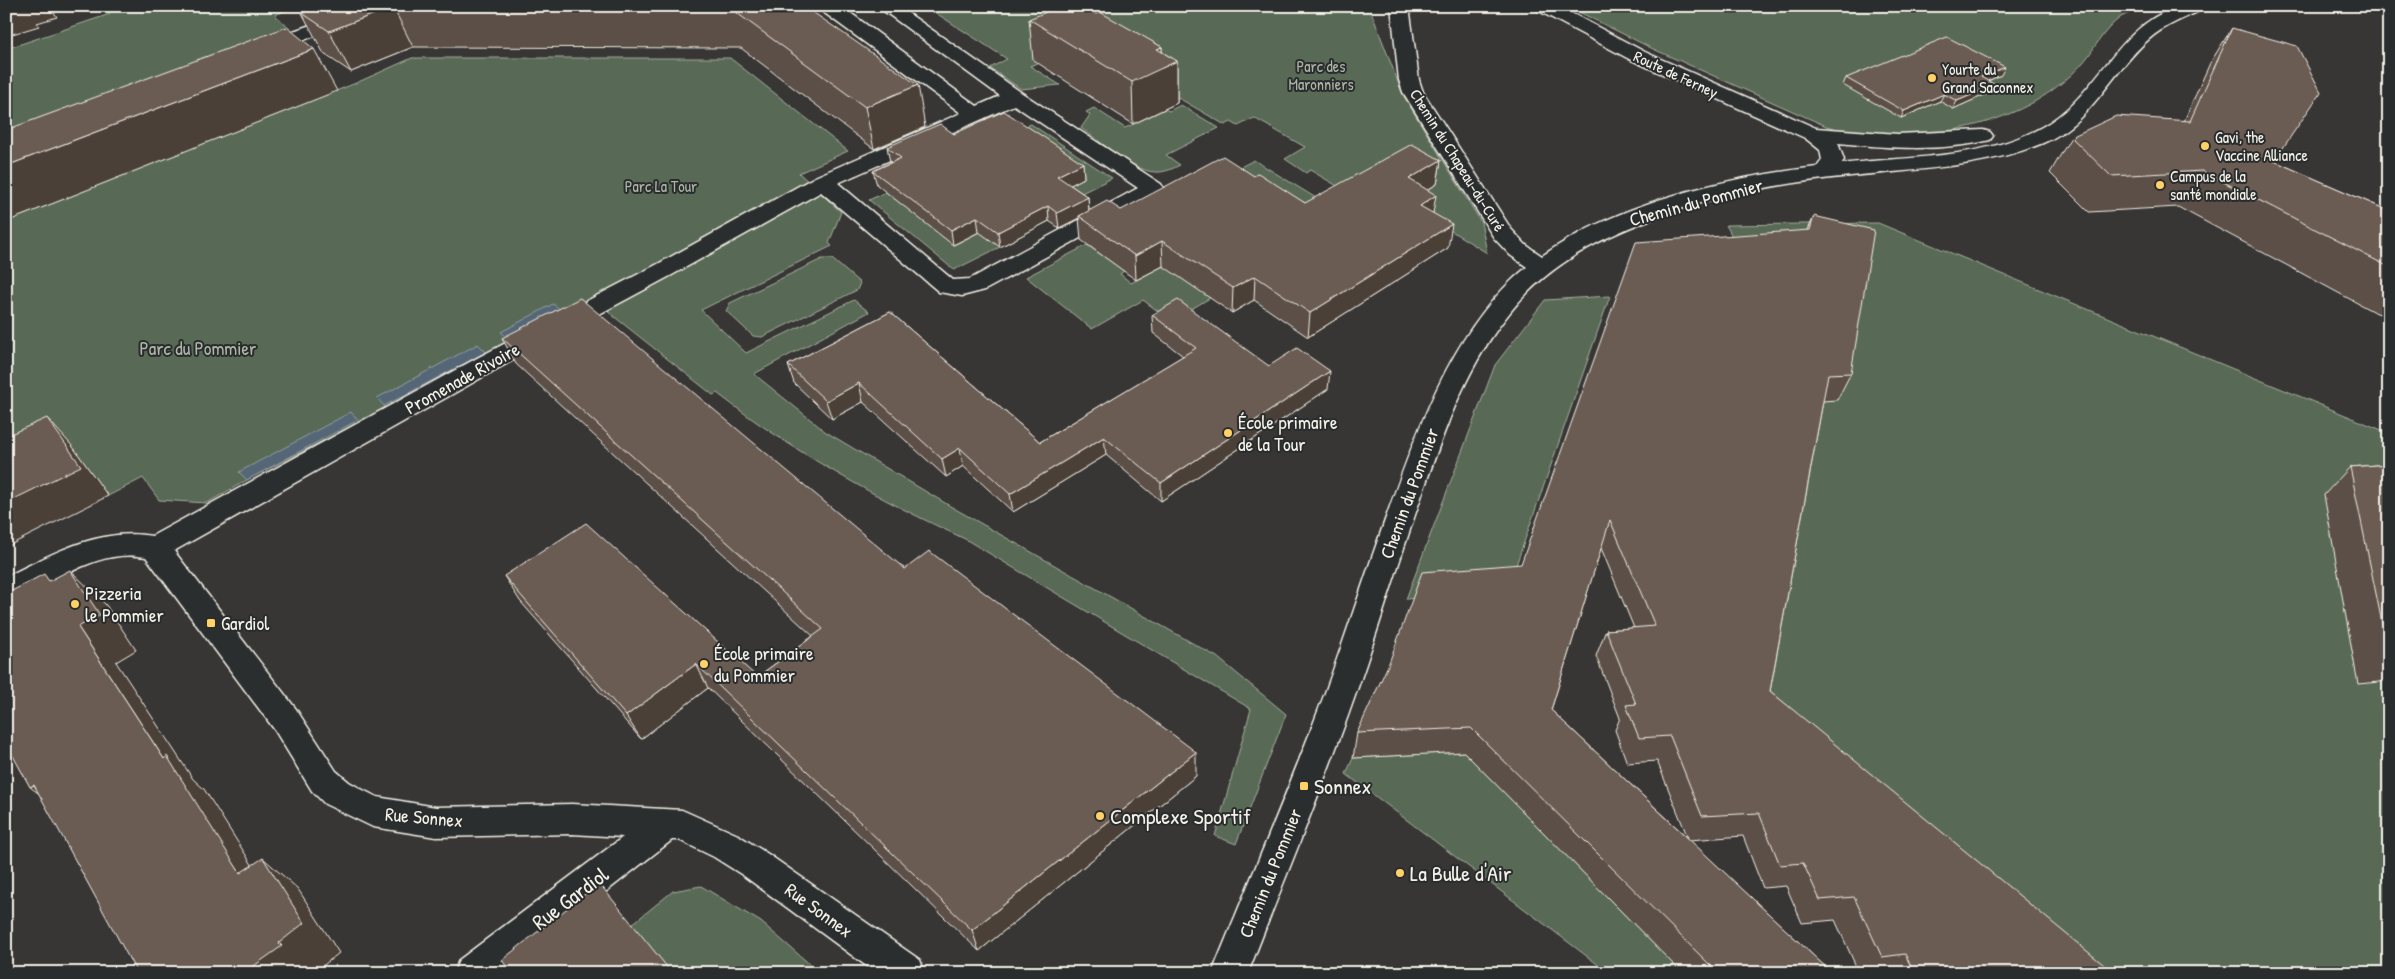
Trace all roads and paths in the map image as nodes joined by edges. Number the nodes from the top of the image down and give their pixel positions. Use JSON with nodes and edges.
{"nodes":[{"id":1,"x":824,"y":6,"type":"edge"},
{"id":2,"x":886,"y":6,"type":"edge"},
{"id":3,"x":1400,"y":6,"type":"edge"},
{"id":4,"x":1544,"y":6,"type":"edge"},
{"id":5,"x":2195,"y":6,"type":"edge"},
{"id":6,"x":335,"y":18,"type":"edge"},
{"id":7,"x":242,"y":56,"type":"edge"},
{"id":8,"x":1015,"y":97,"type":"junction"},
{"id":9,"x":2078,"y":108,"type":"junction"},
{"id":10,"x":975,"y":114,"type":"junction"},
{"id":11,"x":1812,"y":134,"type":"junction"},
{"id":12,"x":1824,"y":172,"type":"junction"},
{"id":13,"x":823,"y":182,"type":"junction"},
{"id":14,"x":1542,"y":266,"type":"junction"},
{"id":15,"x":155,"y":548,"type":"junction"},
{"id":16,"x":6,"y":591,"type":"edge"},
{"id":17,"x":668,"y":823,"type":"junction"},
{"id":18,"x":472,"y":973,"type":"edge"},
{"id":19,"x":907,"y":973,"type":"edge"},
{"id":20,"x":1230,"y":973,"type":"edge"}],
"edges":[{"from":1,"to":10,"type":"street"},
{"from":2,"to":8,"type":"street"},
{"from":3,"to":14,"type":"street","name":"Chemin du Chapeau-du-Curé"},
{"from":4,"to":11,"type":"street","name":"Route de Ferney"},
{"from":5,"to":9,"type":"street","name":"Chemin du Pommier"},
{"from":6,"to":7,"type":"street"},
{"from":8,"to":10,"type":"street","name":"Promenade Rivoire"},
{"from":8,"to":13,"type":"street"},
{"from":9,"to":11,"type":"street"},
{"from":9,"to":12,"type":"street","name":"Chemin du Pommier"},
{"from":10,"to":13,"type":"street","name":"Promenade Rivoire"},
{"from":11,"to":12,"type":"street"},
{"from":12,"to":14,"type":"street","name":"Chemin du Pommier"},
{"from":13,"to":15,"type":"street","name":"Promenade Rivoire"},
{"from":14,"to":20,"type":"street","name":"Chemin du Pommier"},
{"from":15,"to":16,"type":"street"},
{"from":15,"to":17,"type":"street","name":"Rue Sonnex"},
{"from":17,"to":18,"type":"street","name":"Rue Gardiol"},
{"from":17,"to":19,"type":"street","name":"Rue Sonnex"}]}
